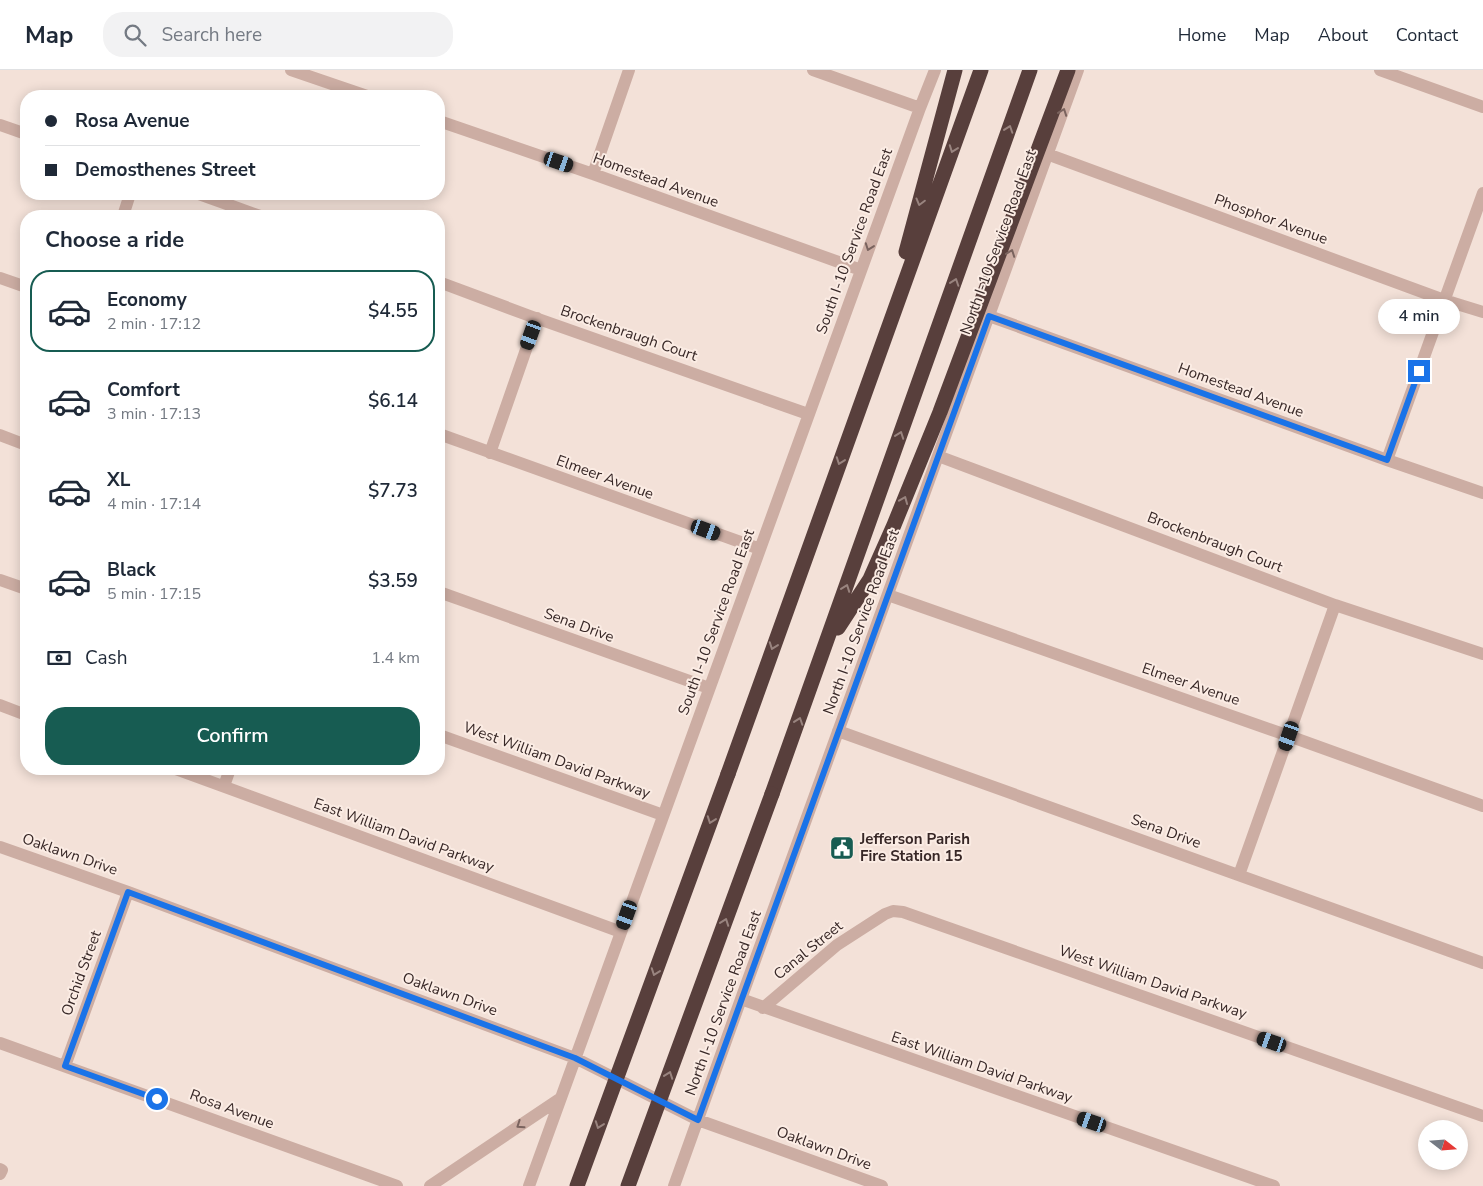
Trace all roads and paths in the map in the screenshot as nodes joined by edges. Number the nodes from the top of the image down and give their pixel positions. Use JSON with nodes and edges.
{"nodes":[{"id":1,"x":291,"y":70,"type":"edge"},
{"id":2,"x":630,"y":70,"type":"edge"},
{"id":3,"x":813,"y":70,"type":"edge"},
{"id":4,"x":936,"y":70,"type":"edge"},
{"id":5,"x":955,"y":70,"type":"edge"},
{"id":6,"x":981,"y":70,"type":"edge"},
{"id":7,"x":1030,"y":70,"type":"edge"},
{"id":8,"x":1068,"y":70,"type":"edge"},
{"id":9,"x":1078,"y":70,"type":"edge"},
{"id":10,"x":1380,"y":70,"type":"edge"},
{"id":11,"x":349,"y":90,"type":"edge"},
{"id":12,"x":1483,"y":107,"type":"edge"},
{"id":13,"x":920,"y":108,"type":"junction"},
{"id":14,"x":445,"y":123,"type":"edge"},
{"id":15,"x":0,"y":125,"type":"edge"},
{"id":16,"x":20,"y":132,"type":"edge"},
{"id":17,"x":1047,"y":154,"type":"junction"},
{"id":18,"x":593,"y":174,"type":"junction"},
{"id":19,"x":1483,"y":192,"type":"edge"},
{"id":20,"x":216,"y":200,"type":"edge"},
{"id":21,"x":243,"y":210,"type":"edge"},
{"id":22,"x":861,"y":270,"type":"junction"},
{"id":23,"x":0,"y":278,"type":"edge"},
{"id":24,"x":445,"y":284,"type":"edge"},
{"id":25,"x":20,"y":285,"type":"edge"},
{"id":26,"x":1444,"y":300,"type":"junction"},
{"id":27,"x":1483,"y":312,"type":"edge"},
{"id":28,"x":989,"y":316,"type":"junction"},
{"id":29,"x":537,"y":318,"type":"junction"},
{"id":30,"x":875,"y":366,"type":"junction"},
{"id":31,"x":808,"y":414,"type":"junction"},
{"id":32,"x":0,"y":435,"type":"edge"},
{"id":33,"x":445,"y":436,"type":"edge"},
{"id":34,"x":20,"y":443,"type":"edge"},
{"id":35,"x":490,"y":453,"type":"junction"},
{"id":36,"x":938,"y":456,"type":"junction"},
{"id":37,"x":1387,"y":460,"type":"junction"},
{"id":38,"x":1483,"y":493,"type":"edge"},
{"id":39,"x":760,"y":549,"type":"junction"},
{"id":40,"x":0,"y":580,"type":"edge"},
{"id":41,"x":20,"y":587,"type":"edge"},
{"id":42,"x":445,"y":594,"type":"edge"},
{"id":43,"x":888,"y":595,"type":"junction"},
{"id":44,"x":1335,"y":605,"type":"junction"},
{"id":45,"x":824,"y":650,"type":"junction"},
{"id":46,"x":1483,"y":654,"type":"edge"},
{"id":47,"x":709,"y":688,"type":"junction"},
{"id":48,"x":0,"y":705,"type":"edge"},
{"id":49,"x":20,"y":713,"type":"edge"},
{"id":50,"x":838,"y":731,"type":"junction"},
{"id":51,"x":1289,"y":736,"type":"junction"},
{"id":52,"x":445,"y":737,"type":"edge"},
{"id":53,"x":193,"y":775,"type":"edge"},
{"id":54,"x":228,"y":775,"type":"edge"},
{"id":55,"x":224,"y":786,"type":"junction"},
{"id":56,"x":1483,"y":806,"type":"edge"},
{"id":57,"x":663,"y":815,"type":"junction"},
{"id":58,"x":0,"y":847,"type":"edge"},
{"id":59,"x":1239,"y":874,"type":"junction"},
{"id":60,"x":128,"y":892,"type":"junction"},
{"id":61,"x":896,"y":911,"type":"joint"},
{"id":62,"x":621,"y":932,"type":"junction"},
{"id":63,"x":1483,"y":963,"type":"edge"},
{"id":64,"x":740,"y":999,"type":"junction"},
{"id":65,"x":763,"y":1008,"type":"junction"},
{"id":66,"x":0,"y":1043,"type":"edge"},
{"id":67,"x":575,"y":1058,"type":"junction"},
{"id":68,"x":65,"y":1066,"type":"junction"},
{"id":69,"x":561,"y":1098,"type":"junction"},
{"id":70,"x":1483,"y":1116,"type":"edge"},
{"id":71,"x":698,"y":1120,"type":"junction"},
{"id":72,"x":397,"y":1186,"type":"edge"},
{"id":73,"x":430,"y":1186,"type":"edge"},
{"id":74,"x":529,"y":1186,"type":"edge"},
{"id":75,"x":577,"y":1186,"type":"edge"},
{"id":76,"x":628,"y":1186,"type":"edge"},
{"id":77,"x":674,"y":1186,"type":"edge"},
{"id":78,"x":882,"y":1186,"type":"edge"},
{"id":79,"x":1274,"y":1186,"type":"edge"}],
"edges":[{"from":1,"to":11,"type":"street"},
{"from":2,"to":18,"type":"street"},
{"from":3,"to":13,"type":"street"},
{"from":4,"to":13,"type":"street","name":"South I-10 Service Road East"},
{"from":5,"to":30,"type":"highway","one_way":true},
{"from":6,"to":30,"type":"highway","one_way":true},
{"from":45,"to":7,"type":"highway","one_way":true},
{"from":45,"to":8,"type":"highway","one_way":true},
{"from":17,"to":9,"type":"street","name":"North I-10 Service Road East","one_way":true},
{"from":10,"to":12,"type":"street"},
{"from":13,"to":22,"type":"street","name":"South I-10 Service Road East","one_way":true},
{"from":14,"to":18,"type":"street","name":"Homestead Avenue"},
{"from":15,"to":16,"type":"street"},
{"from":17,"to":26,"type":"street","name":"Phosphor Avenue"},
{"from":28,"to":17,"type":"street","name":"North I-10 Service Road East","one_way":true},
{"from":18,"to":22,"type":"street","name":"Homestead Avenue"},
{"from":19,"to":26,"type":"street"},
{"from":20,"to":21,"type":"street"},
{"from":22,"to":31,"type":"street","name":"South I-10 Service Road East"},
{"from":23,"to":25,"type":"street"},
{"from":24,"to":29,"type":"street","name":"Brockenbraugh Court"},
{"from":26,"to":27,"type":"street","name":"Phosphor Avenue"},
{"from":26,"to":37,"type":"street"},
{"from":28,"to":36,"type":"street","name":"North I-10 Service Road East"},
{"from":28,"to":37,"type":"street","name":"Homestead Avenue"},
{"from":29,"to":31,"type":"street","name":"Brockenbraugh Court"},
{"from":29,"to":35,"type":"street"},
{"from":30,"to":75,"type":"highway","one_way":true,"bridge":true},
{"from":31,"to":39,"type":"street","name":"South I-10 Service Road East"},
{"from":32,"to":34,"type":"street"},
{"from":33,"to":35,"type":"street","name":"Elmeer Avenue"},
{"from":35,"to":39,"type":"street","name":"Elmeer Avenue"},
{"from":36,"to":43,"type":"street","name":"North I-10 Service Road East"},
{"from":36,"to":44,"type":"street","name":"Brockenbraugh Court"},
{"from":37,"to":38,"type":"street","name":"Homestead Avenue"},
{"from":39,"to":47,"type":"street","name":"South I-10 Service Road East"},
{"from":40,"to":41,"type":"street"},
{"from":42,"to":47,"type":"street","name":"Sena Drive"},
{"from":43,"to":50,"type":"street","name":"North I-10 Service Road East"},
{"from":43,"to":51,"type":"street","name":"Elmeer Avenue"},
{"from":44,"to":46,"type":"street","name":"Brockenbraugh Court"},
{"from":44,"to":51,"type":"street"},
{"from":76,"to":45,"type":"highway","one_way":true,"bridge":true},
{"from":47,"to":57,"type":"street","name":"South I-10 Service Road East"},
{"from":48,"to":49,"type":"street"},
{"from":50,"to":59,"type":"street","name":"Sena Drive"},
{"from":50,"to":64,"type":"street","name":"North I-10 Service Road East"},
{"from":51,"to":56,"type":"street","name":"Elmeer Avenue"},
{"from":51,"to":59,"type":"street"},
{"from":52,"to":57,"type":"street","name":"West William David Parkway"},
{"from":53,"to":55,"type":"street","name":"East William David Parkway"},
{"from":54,"to":55,"type":"street"},
{"from":55,"to":62,"type":"street","name":"East William David Parkway"},
{"from":57,"to":62,"type":"street","name":"South I-10 Service Road East"},
{"from":58,"to":60,"type":"street","name":"Oaklawn Drive"},
{"from":59,"to":63,"type":"street","name":"Sena Drive"},
{"from":60,"to":67,"type":"street","name":"Oaklawn Drive"},
{"from":60,"to":68,"type":"street","name":"Orchid Street"},
{"from":61,"to":65,"type":"street","name":"Canal Street"},
{"from":61,"to":70,"type":"street","name":"West William David Parkway"},
{"from":62,"to":67,"type":"street","name":"South I-10 Service Road East"},
{"from":64,"to":65,"type":"street"},
{"from":64,"to":71,"type":"street","name":"North I-10 Service Road East"},
{"from":65,"to":79,"type":"street","name":"East William David Parkway"},
{"from":66,"to":68,"type":"street","name":"Rosa Avenue"},
{"from":67,"to":69,"type":"street","name":"South I-10 Service Road East"},
{"from":67,"to":71,"type":"street","name":"Oaklawn Drive"},
{"from":68,"to":72,"type":"street","name":"Rosa Avenue"},
{"from":69,"to":73,"type":"street","one_way":true},
{"from":69,"to":74,"type":"street","name":"South I-10 Service Road East"},
{"from":71,"to":77,"type":"street","name":"North I-10 Service Road East"},
{"from":71,"to":78,"type":"street","name":"Oaklawn Drive"}]}
